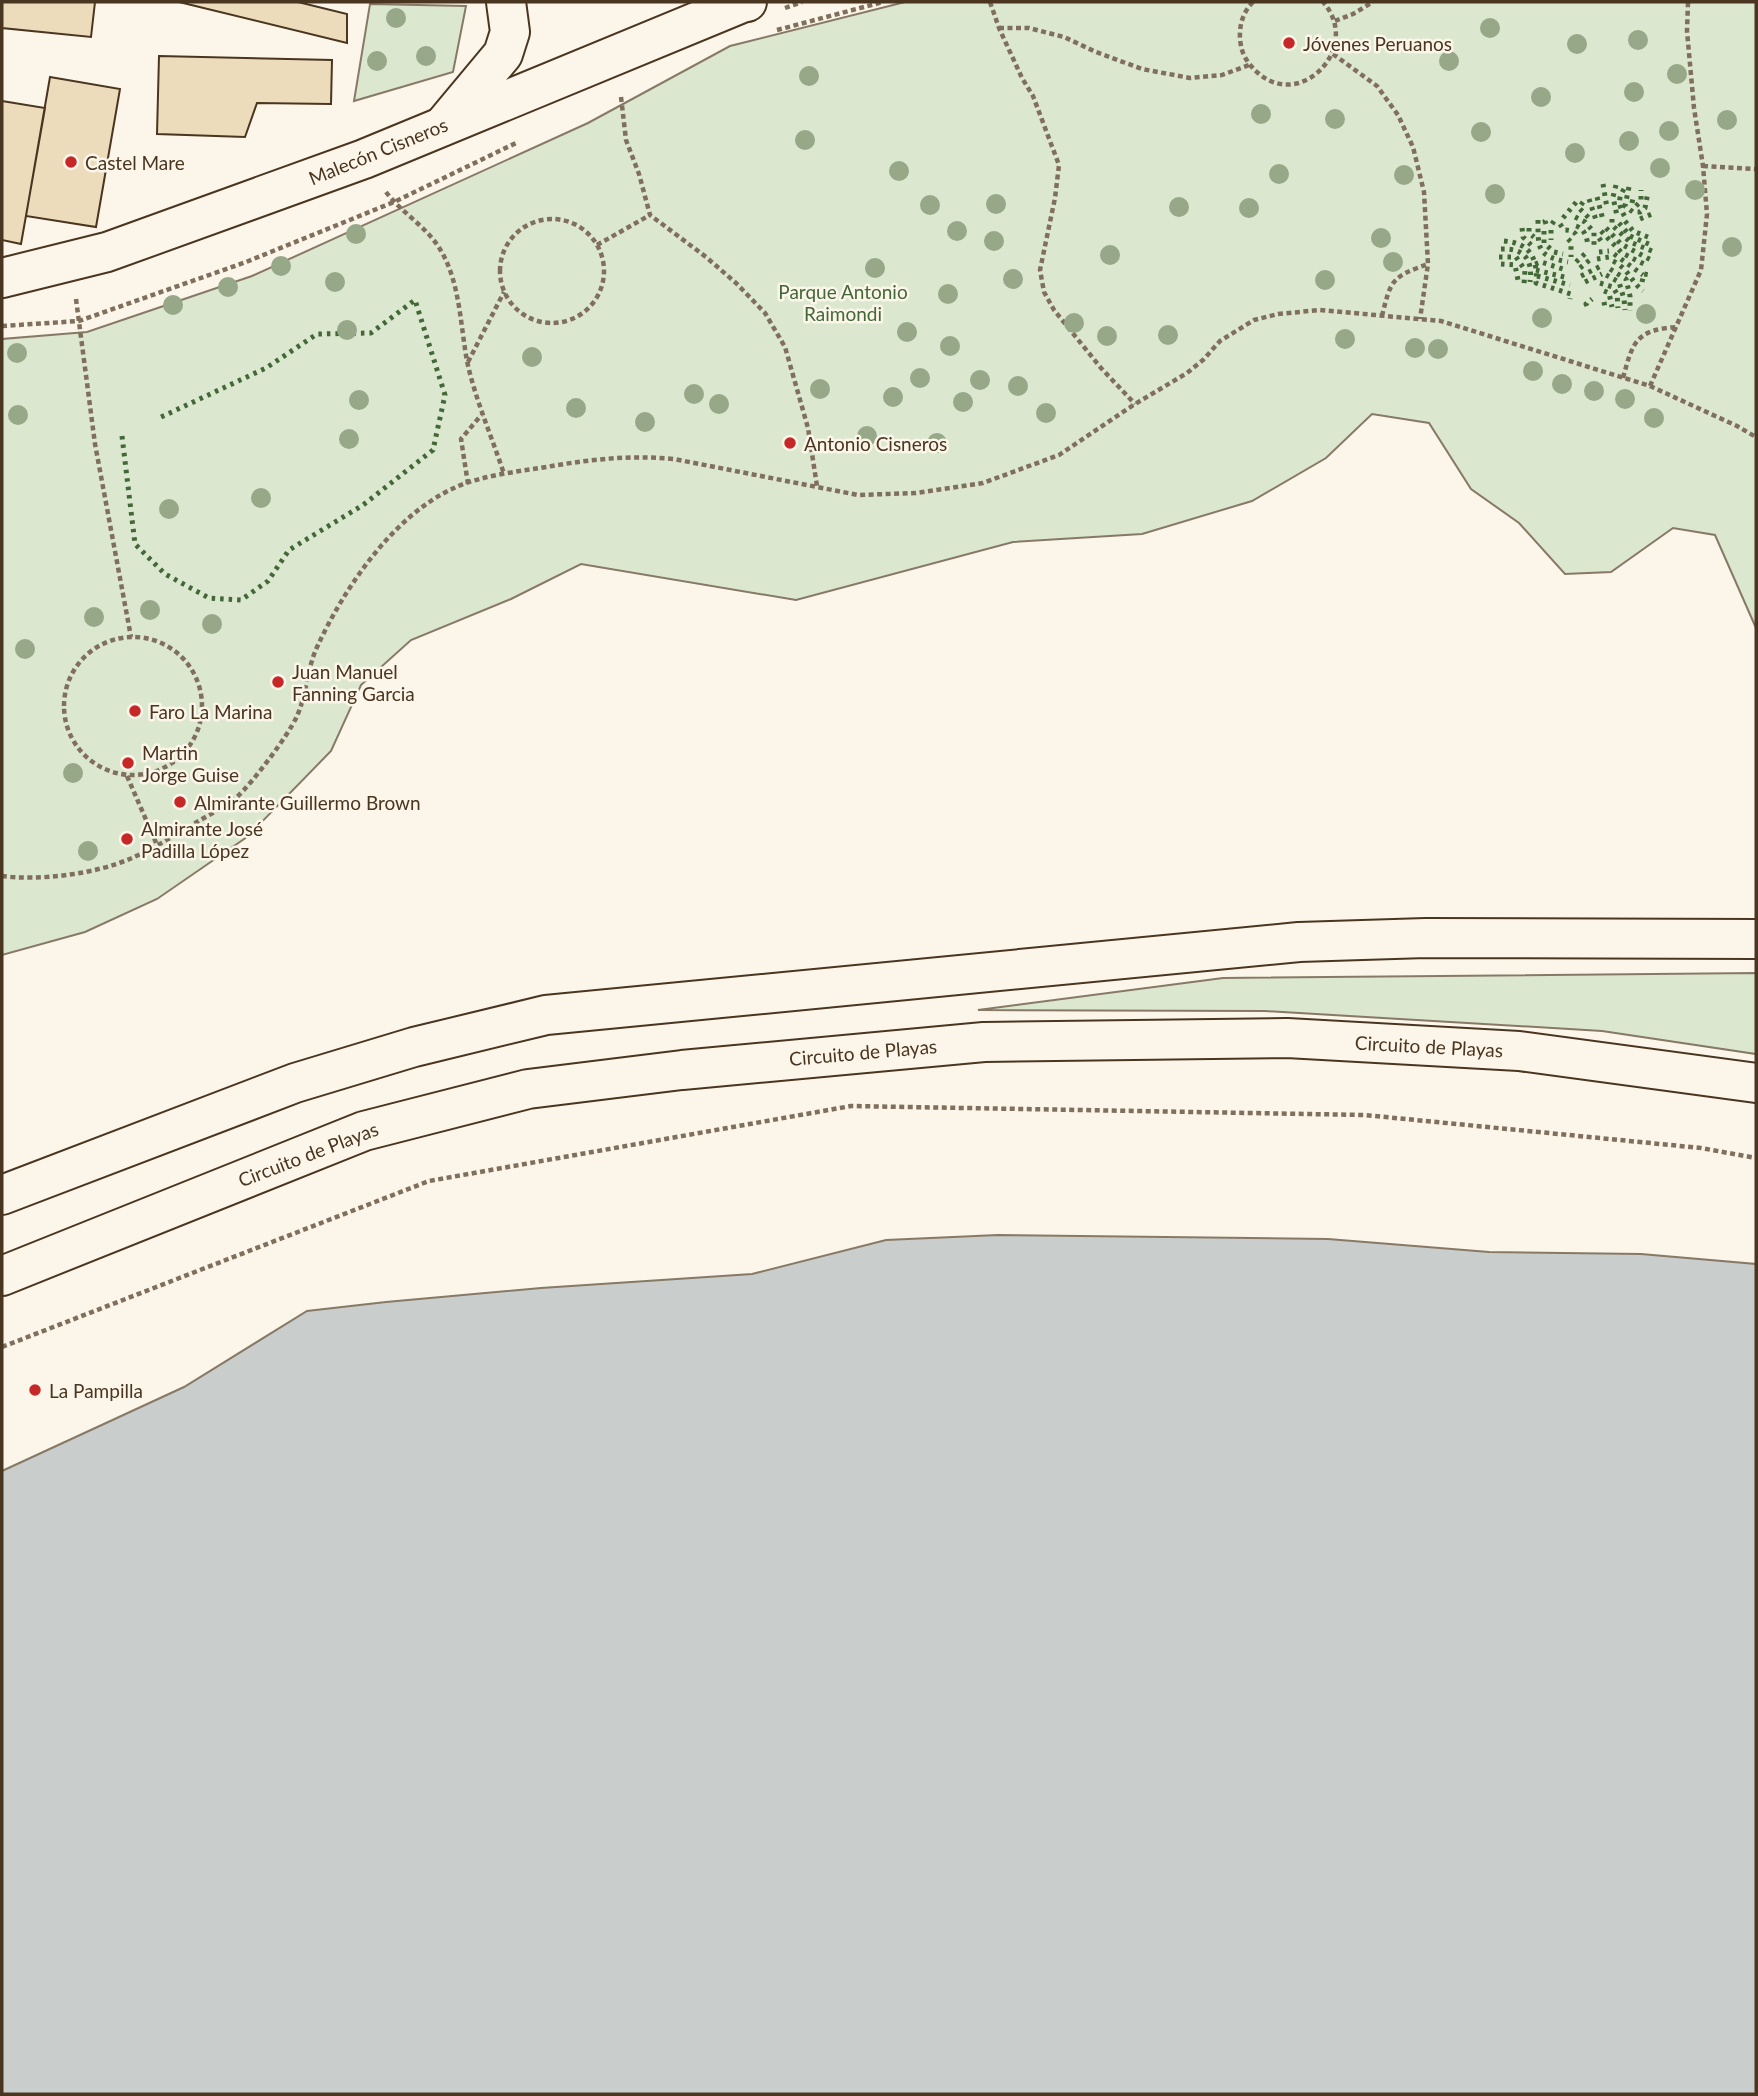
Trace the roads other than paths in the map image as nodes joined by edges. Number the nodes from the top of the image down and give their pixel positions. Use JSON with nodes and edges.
{"nodes":[{"id":1,"x":506,"y":2,"type":"edge"},
{"id":2,"x":737,"y":2,"type":"edge"},
{"id":3,"x":443,"y":125,"type":"junction"},
{"id":4,"x":2,"y":278,"type":"edge"},
{"id":5,"x":1756,"y":939,"type":"edge"},
{"id":6,"x":1756,"y":1083,"type":"edge"},
{"id":7,"x":2,"y":1195,"type":"edge"},
{"id":8,"x":2,"y":1276,"type":"edge"}],
"edges":[{"from":1,"to":3,"type":"main road"},
{"from":2,"to":3,"type":"main road","name":"Malecón Cisneros"},
{"from":3,"to":4,"type":"main road","name":"Malecón Cisneros"},
{"from":5,"to":7,"type":"main road"},
{"from":6,"to":8,"type":"main road","name":"Circuito de Playas"}]}
